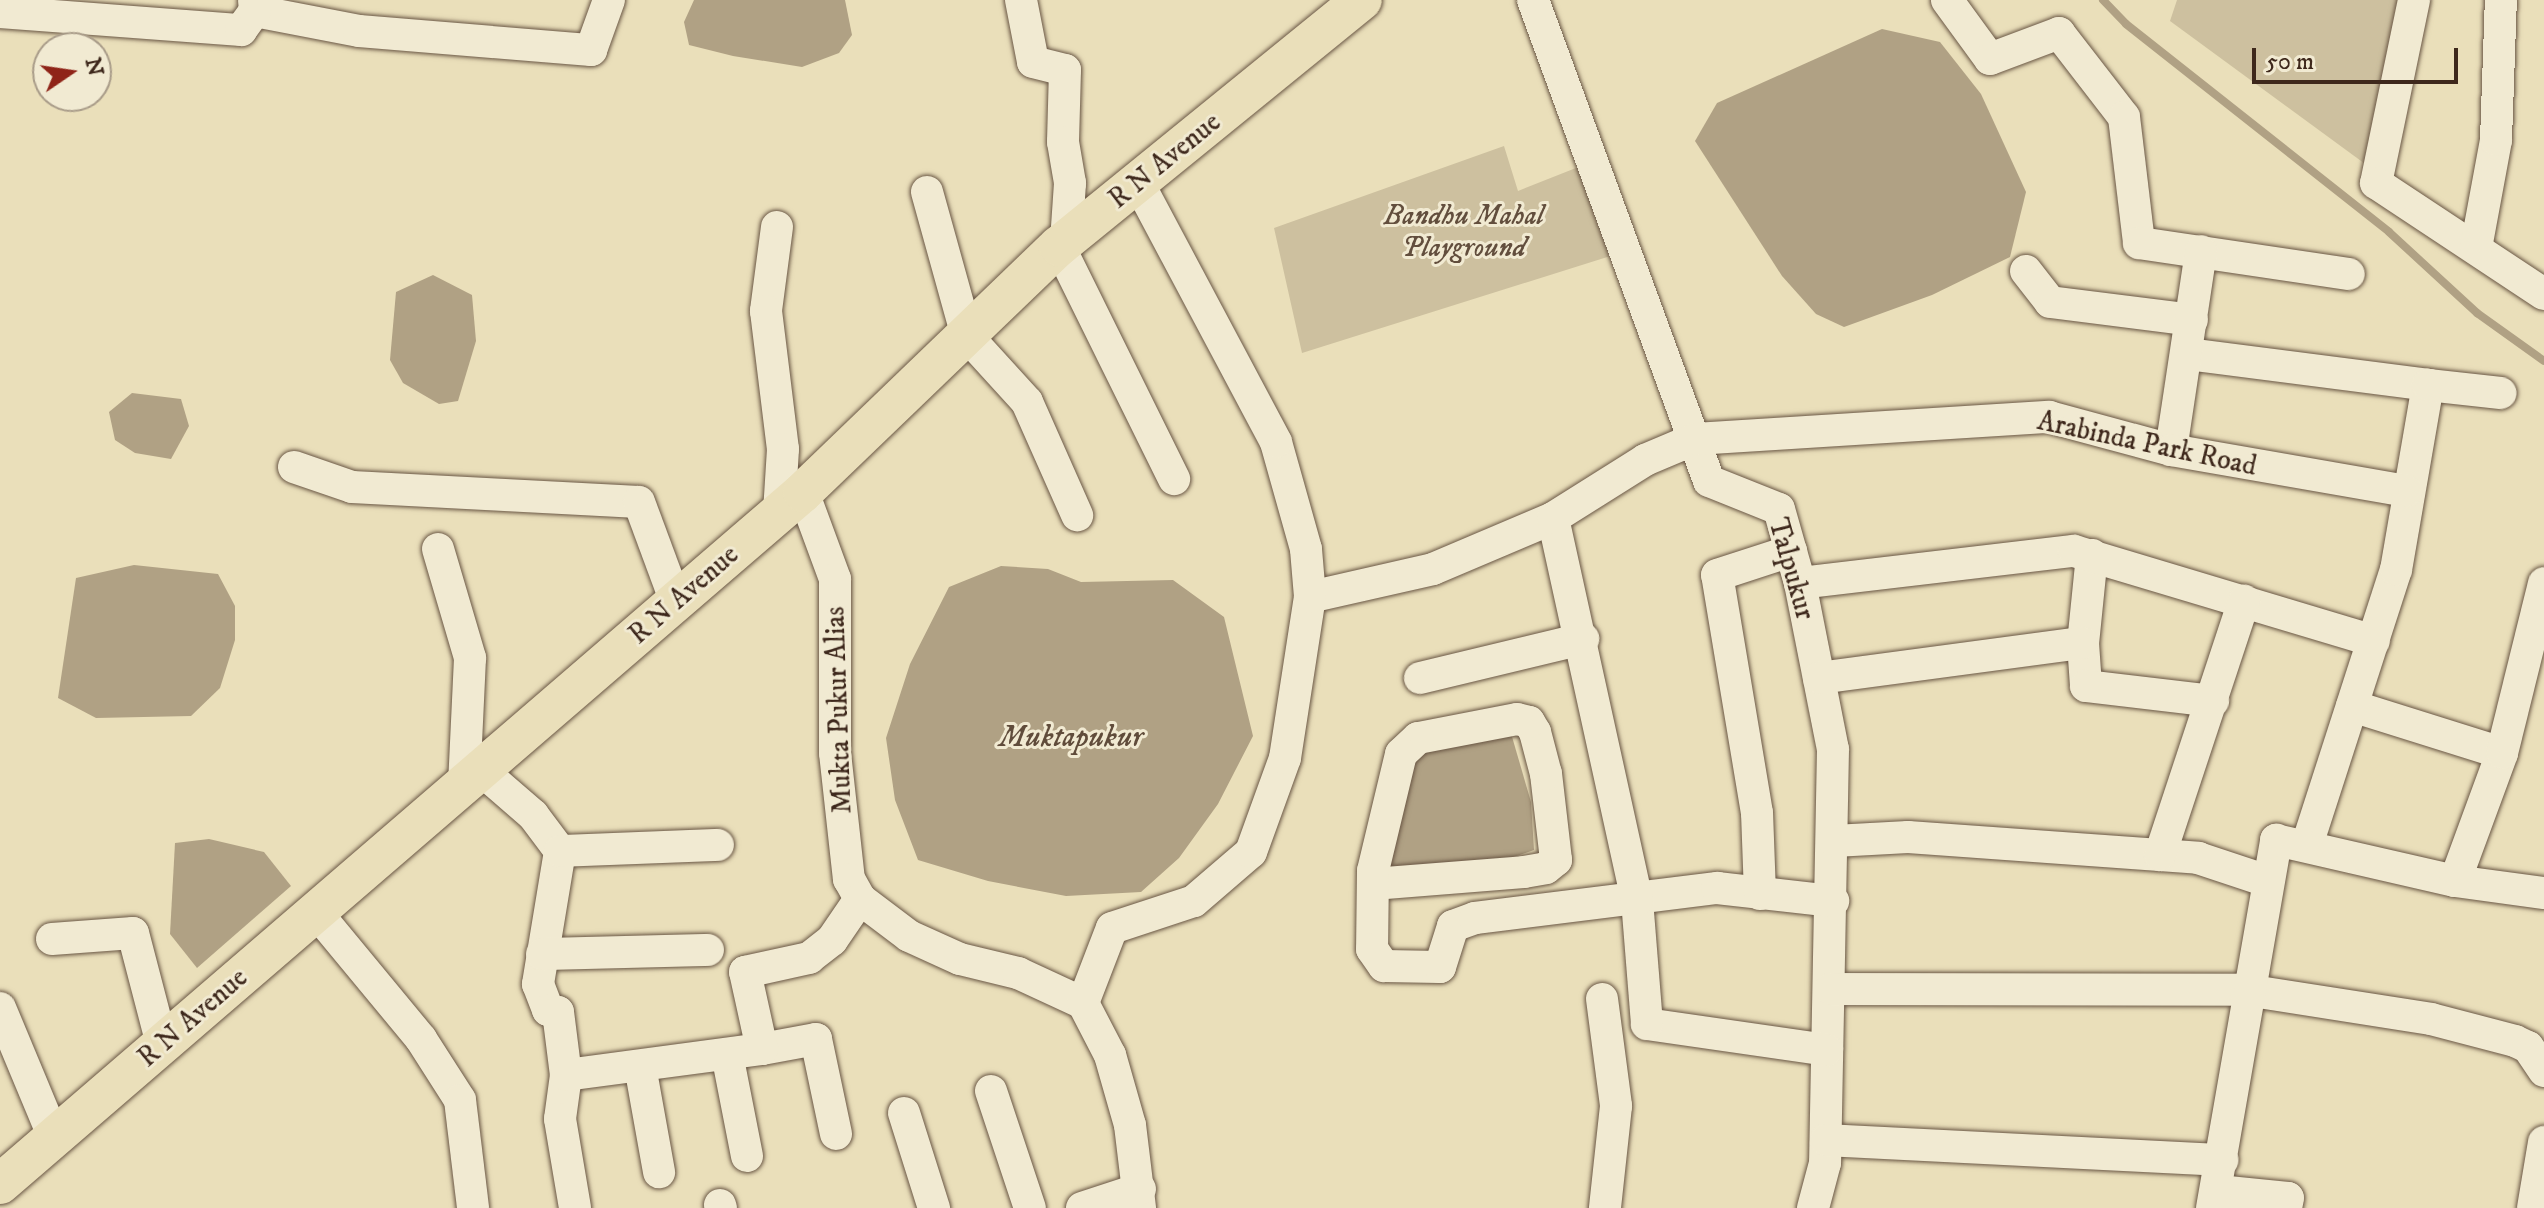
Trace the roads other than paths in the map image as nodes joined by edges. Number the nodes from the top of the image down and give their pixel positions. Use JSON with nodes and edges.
{"nodes":[{"id":1,"x":609,"y":0,"type":"edge"},
{"id":2,"x":1021,"y":0,"type":"edge"},
{"id":3,"x":1362,"y":0,"type":"edge"},
{"id":4,"x":1533,"y":0,"type":"edge"},
{"id":5,"x":1947,"y":0,"type":"edge"},
{"id":6,"x":2414,"y":0,"type":"edge"},
{"id":7,"x":2501,"y":0,"type":"edge"},
{"id":8,"x":254,"y":6,"type":"edge"},
{"id":9,"x":0,"y":12,"type":"edge"},
{"id":10,"x":1138,"y":183,"type":"junction"},
{"id":11,"x":927,"y":192,"type":"dead end"},
{"id":12,"x":777,"y":227,"type":"dead end"},
{"id":13,"x":1063,"y":244,"type":"junction"},
{"id":14,"x":2476,"y":248,"type":"junction"},
{"id":15,"x":2201,"y":251,"type":"junction"},
{"id":16,"x":2026,"y":271,"type":"dead end"},
{"id":17,"x":2349,"y":274,"type":"dead end"},
{"id":18,"x":2544,"y":294,"type":"edge"},
{"id":19,"x":2192,"y":320,"type":"junction"},
{"id":20,"x":967,"y":336,"type":"junction"},
{"id":21,"x":2187,"y":354,"type":"junction"},
{"id":22,"x":2428,"y":385,"type":"junction"},
{"id":23,"x":2501,"y":393,"type":"dead end"},
{"id":24,"x":1695,"y":439,"type":"junction"},
{"id":25,"x":2171,"y":450,"type":"junction"},
{"id":26,"x":294,"y":467,"type":"dead end"},
{"id":27,"x":1174,"y":479,"type":"dead end"},
{"id":28,"x":2406,"y":491,"type":"junction"},
{"id":29,"x":791,"y":502,"type":"junction"},
{"id":30,"x":1077,"y":515,"type":"dead end"},
{"id":31,"x":1553,"y":518,"type":"junction"},
{"id":32,"x":438,"y":549,"type":"dead end"},
{"id":33,"x":1791,"y":551,"type":"junction"},
{"id":34,"x":2092,"y":555,"type":"junction"},
{"id":35,"x":1800,"y":583,"type":"junction"},
{"id":36,"x":2544,"y":583,"type":"edge"},
{"id":37,"x":1310,"y":597,"type":"junction"},
{"id":38,"x":2244,"y":601,"type":"junction"},
{"id":39,"x":676,"y":602,"type":"junction"},
{"id":40,"x":1583,"y":639,"type":"junction"},
{"id":41,"x":2374,"y":641,"type":"junction"},
{"id":42,"x":2083,"y":643,"type":"junction"},
{"id":43,"x":1420,"y":678,"type":"dead end"},
{"id":44,"x":1819,"y":678,"type":"junction"},
{"id":45,"x":2213,"y":701,"type":"junction"},
{"id":46,"x":2352,"y":706,"type":"junction"},
{"id":47,"x":2502,"y":753,"type":"junction"},
{"id":48,"x":473,"y":777,"type":"junction"},
{"id":49,"x":1834,"y":841,"type":"junction"},
{"id":50,"x":718,"y":845,"type":"dead end"},
{"id":51,"x":2307,"y":845,"type":"junction"},
{"id":52,"x":560,"y":851,"type":"junction"},
{"id":53,"x":2160,"y":855,"type":"junction"},
{"id":54,"x":2267,"y":881,"type":"junction"},
{"id":55,"x":2455,"y":881,"type":"junction"},
{"id":56,"x":1373,"y":884,"type":"junction"},
{"id":57,"x":2544,"y":893,"type":"edge"},
{"id":58,"x":1760,"y":894,"type":"junction"},
{"id":59,"x":860,"y":899,"type":"junction"},
{"id":60,"x":1637,"y":900,"type":"junction"},
{"id":61,"x":1833,"y":901,"type":"junction"},
{"id":62,"x":316,"y":912,"type":"junction"},
{"id":63,"x":52,"y":939,"type":"dead end"},
{"id":64,"x":708,"y":950,"type":"dead end"},
{"id":65,"x":542,"y":954,"type":"junction"},
{"id":66,"x":1831,"y":989,"type":"junction"},
{"id":67,"x":2246,"y":990,"type":"junction"},
{"id":68,"x":1602,"y":999,"type":"dead end"},
{"id":69,"x":1083,"y":1003,"type":"junction"},
{"id":70,"x":0,"y":1008,"type":"edge"},
{"id":71,"x":162,"y":1044,"type":"junction"},
{"id":72,"x":762,"y":1049,"type":"junction"},
{"id":73,"x":1827,"y":1050,"type":"junction"},
{"id":74,"x":727,"y":1054,"type":"junction"},
{"id":75,"x":640,"y":1066,"type":"junction"},
{"id":76,"x":2544,"y":1071,"type":"edge"},
{"id":77,"x":566,"y":1075,"type":"junction"},
{"id":78,"x":991,"y":1091,"type":"dead end"},
{"id":79,"x":904,"y":1113,"type":"dead end"},
{"id":80,"x":836,"y":1134,"type":"dead end"},
{"id":81,"x":54,"y":1138,"type":"junction"},
{"id":82,"x":1826,"y":1140,"type":"junction"},
{"id":83,"x":2544,"y":1142,"type":"edge"},
{"id":84,"x":747,"y":1156,"type":"dead end"},
{"id":85,"x":659,"y":1172,"type":"dead end"},
{"id":86,"x":0,"y":1184,"type":"edge"},
{"id":87,"x":2217,"y":1186,"type":"edge"},
{"id":88,"x":1140,"y":1198,"type":"edge"},
{"id":89,"x":473,"y":1208,"type":"edge"},
{"id":90,"x":575,"y":1208,"type":"edge"},
{"id":91,"x":934,"y":1208,"type":"edge"},
{"id":92,"x":1030,"y":1208,"type":"edge"},
{"id":93,"x":1082,"y":1208,"type":"edge"},
{"id":94,"x":1605,"y":1208,"type":"edge"},
{"id":95,"x":1813,"y":1208,"type":"edge"},
{"id":96,"x":2286,"y":1208,"type":"edge"},
{"id":97,"x":2533,"y":1208,"type":"edge"}],
"edges":[{"from":1,"to":8,"type":"street"},
{"from":2,"to":13,"type":"street"},
{"from":3,"to":10,"type":"main road","name":"R N Avenue"},
{"from":4,"to":24,"type":"street","name":"Talpukur"},
{"from":5,"to":15,"type":"street"},
{"from":6,"to":14,"type":"street"},
{"from":7,"to":14,"type":"street"},
{"from":8,"to":9,"type":"street"},
{"from":10,"to":13,"type":"main road","name":"R N Avenue"},
{"from":10,"to":37,"type":"street"},
{"from":11,"to":20,"type":"street"},
{"from":12,"to":29,"type":"street"},
{"from":13,"to":20,"type":"main road","name":"R N Avenue"},
{"from":13,"to":27,"type":"street"},
{"from":14,"to":18,"type":"street"},
{"from":15,"to":17,"type":"street"},
{"from":15,"to":19,"type":"street"},
{"from":16,"to":19,"type":"street"},
{"from":19,"to":21,"type":"street"},
{"from":20,"to":29,"type":"main road","name":"R N Avenue"},
{"from":20,"to":30,"type":"street"},
{"from":21,"to":22,"type":"street"},
{"from":21,"to":25,"type":"street"},
{"from":22,"to":23,"type":"street"},
{"from":22,"to":28,"type":"street"},
{"from":24,"to":25,"type":"street","name":"Arabinda Park Road"},
{"from":24,"to":31,"type":"street","name":"Arabinda Park Road"},
{"from":24,"to":33,"type":"street","name":"Talpukur"},
{"from":25,"to":28,"type":"street","name":"Arabinda Park Road"},
{"from":26,"to":39,"type":"street"},
{"from":28,"to":41,"type":"street"},
{"from":29,"to":39,"type":"main road","name":"R N Avenue"},
{"from":29,"to":59,"type":"street","name":"Mukta Pukur Alias"},
{"from":31,"to":37,"type":"street","name":"Arabinda Park Road"},
{"from":31,"to":40,"type":"street"},
{"from":32,"to":48,"type":"street"},
{"from":33,"to":35,"type":"street","name":"Talpukur"},
{"from":33,"to":58,"type":"street"},
{"from":34,"to":35,"type":"street"},
{"from":34,"to":38,"type":"street"},
{"from":34,"to":42,"type":"street"},
{"from":35,"to":44,"type":"street","name":"Talpukur"},
{"from":36,"to":47,"type":"street"},
{"from":37,"to":69,"type":"street"},
{"from":38,"to":41,"type":"street"},
{"from":38,"to":45,"type":"street"},
{"from":39,"to":48,"type":"main road","name":"R N Avenue"},
{"from":40,"to":43,"type":"street"},
{"from":40,"to":60,"type":"street"},
{"from":41,"to":46,"type":"street"},
{"from":42,"to":44,"type":"street"},
{"from":42,"to":45,"type":"street"},
{"from":44,"to":49,"type":"street","name":"Talpukur"},
{"from":45,"to":53,"type":"street"},
{"from":46,"to":47,"type":"street"},
{"from":46,"to":51,"type":"street"},
{"from":47,"to":55,"type":"street"},
{"from":48,"to":52,"type":"street"},
{"from":48,"to":62,"type":"main road","name":"R N Avenue"},
{"from":49,"to":53,"type":"street"},
{"from":49,"to":61,"type":"street","name":"Talpukur"},
{"from":50,"to":52,"type":"street"},
{"from":51,"to":54,"type":"street"},
{"from":51,"to":55,"type":"street"},
{"from":52,"to":65,"type":"street"},
{"from":53,"to":54,"type":"street"},
{"from":54,"to":67,"type":"street"},
{"from":55,"to":57,"type":"street"},
{"from":56,"to":56,"type":"street"},
{"from":56,"to":60,"type":"street"},
{"from":58,"to":60,"type":"street"},
{"from":58,"to":61,"type":"street"},
{"from":59,"to":69,"type":"street"},
{"from":59,"to":72,"type":"street"},
{"from":60,"to":73,"type":"street"},
{"from":61,"to":66,"type":"street","name":"Talpukur"},
{"from":62,"to":71,"type":"main road","name":"R N Avenue"},
{"from":62,"to":89,"type":"street"},
{"from":63,"to":71,"type":"street"},
{"from":64,"to":65,"type":"street"},
{"from":65,"to":77,"type":"street"},
{"from":66,"to":67,"type":"street"},
{"from":66,"to":73,"type":"street","name":"Talpukur"},
{"from":67,"to":76,"type":"street"},
{"from":67,"to":87,"type":"street"},
{"from":68,"to":94,"type":"street"},
{"from":69,"to":88,"type":"street"},
{"from":70,"to":81,"type":"street"},
{"from":71,"to":81,"type":"main road","name":"R N Avenue"},
{"from":72,"to":74,"type":"street"},
{"from":72,"to":80,"type":"street"},
{"from":73,"to":82,"type":"street","name":"Talpukur"},
{"from":74,"to":75,"type":"street"},
{"from":74,"to":84,"type":"street"},
{"from":75,"to":77,"type":"street"},
{"from":75,"to":85,"type":"street"},
{"from":77,"to":90,"type":"street"},
{"from":78,"to":92,"type":"street"},
{"from":79,"to":91,"type":"street"},
{"from":81,"to":86,"type":"main road","name":"R N Avenue"},
{"from":82,"to":87,"type":"street"},
{"from":82,"to":95,"type":"street","name":"Talpukur"},
{"from":83,"to":97,"type":"street"},
{"from":87,"to":96,"type":"street"},
{"from":88,"to":93,"type":"street"}]}
